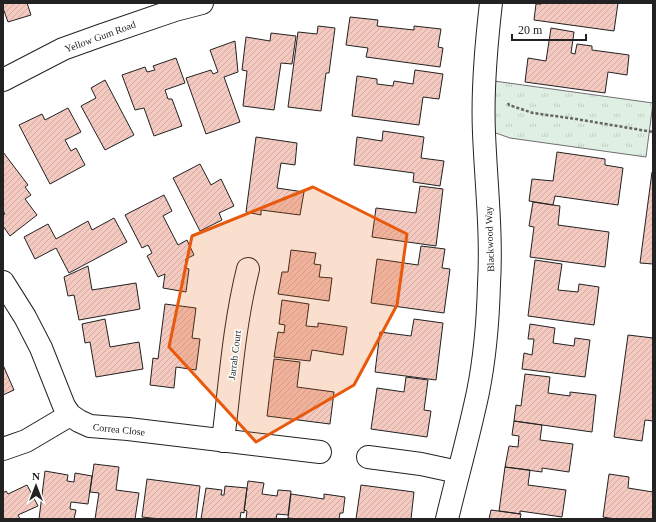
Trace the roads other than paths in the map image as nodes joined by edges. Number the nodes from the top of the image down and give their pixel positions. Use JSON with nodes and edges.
{"nodes":[{"id":1,"x":202,"y":3,"type":"edge"},
{"id":2,"x":491,"y":3,"type":"edge"},
{"id":3,"x":3,"y":80,"type":"edge"},
{"id":4,"x":248,"y":269,"type":"dead end"},
{"id":5,"x":3,"y":282,"type":"edge"},
{"id":6,"x":70,"y":414,"type":"junction"},
{"id":7,"x":224,"y":441,"type":"junction"},
{"id":8,"x":3,"y":449,"type":"edge"},
{"id":9,"x":320,"y":452,"type":"dead end"},
{"id":10,"x":368,"y":457,"type":"dead end"},
{"id":11,"x":458,"y":472,"type":"junction"},
{"id":12,"x":447,"y":519,"type":"edge"}],
"edges":[{"from":1,"to":3,"type":"street","name":"Yellow Gum Road"},
{"from":2,"to":11,"type":"street","name":"Blackwood Way"},
{"from":4,"to":7,"type":"street","name":"Jarrah Court"},
{"from":5,"to":6,"type":"street","name":"Correa Close"},
{"from":6,"to":7,"type":"street","name":"Correa Close"},
{"from":6,"to":8,"type":"street"},
{"from":7,"to":9,"type":"street","name":"Correa Close"},
{"from":10,"to":11,"type":"street"},
{"from":11,"to":12,"type":"street","name":"Blackwood Way"}]}
